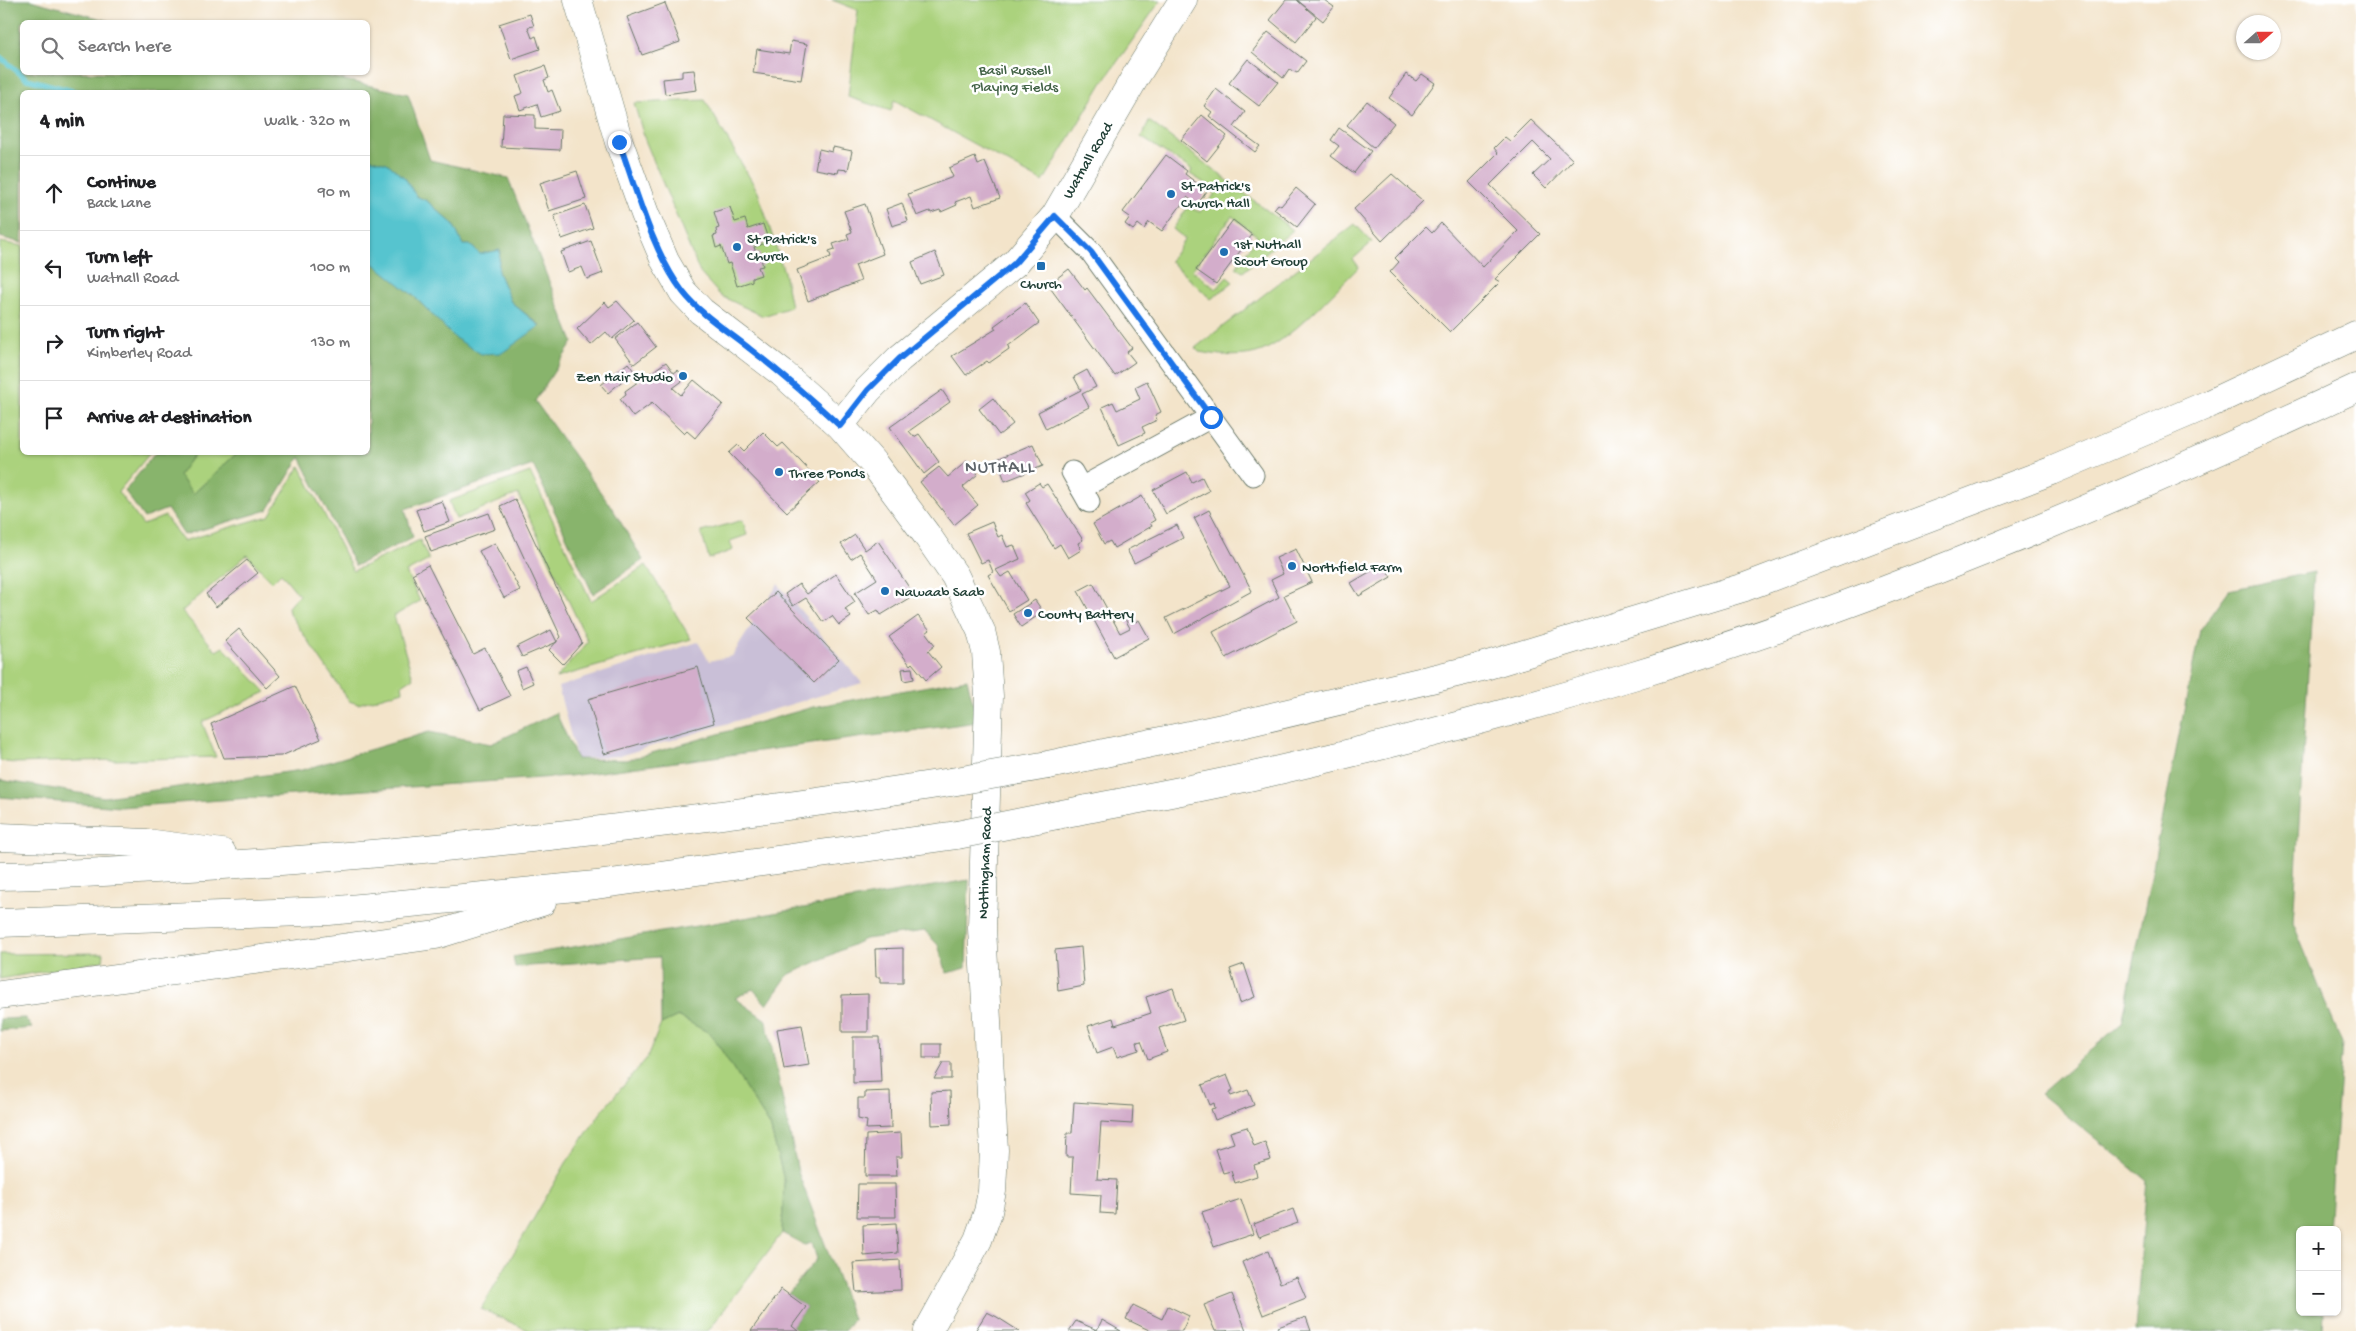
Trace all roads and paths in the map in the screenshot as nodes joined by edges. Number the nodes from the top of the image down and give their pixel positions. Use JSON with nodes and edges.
{"nodes":[{"id":1,"x":578,"y":0,"type":"edge"},
{"id":2,"x":1183,"y":0,"type":"edge"},
{"id":3,"x":1055,"y":216,"type":"junction"},
{"id":4,"x":2356,"y":335,"type":"edge"},
{"id":5,"x":2356,"y":388,"type":"edge"},
{"id":6,"x":1211,"y":417,"type":"junction"},
{"id":7,"x":840,"y":426,"type":"junction"},
{"id":8,"x":1253,"y":475,"type":"dead end"},
{"id":9,"x":1081,"y":487,"type":"dead end"},
{"id":10,"x":0,"y":837,"type":"edge"},
{"id":11,"x":291,"y":862,"type":"junction"},
{"id":12,"x":0,"y":876,"type":"edge"},
{"id":13,"x":596,"y":885,"type":"junction"},
{"id":14,"x":0,"y":923,"type":"edge"},
{"id":15,"x":0,"y":994,"type":"edge"},
{"id":16,"x":935,"y":1329,"type":"edge"}],
"edges":[{"from":1,"to":7,"type":"main road","name":"Nottingham Road"},
{"from":2,"to":3,"type":"main road","name":"Watnall Road"},
{"from":3,"to":6,"type":"street"},
{"from":3,"to":7,"type":"main road","name":"Watnall Road"},
{"from":4,"to":11,"type":"main road","bridge":true},
{"from":5,"to":13,"type":"main road","bridge":true},
{"from":6,"to":8,"type":"street"},
{"from":6,"to":9,"type":"street"},
{"from":7,"to":16,"type":"main road","name":"Nottingham Road"},
{"from":10,"to":11,"type":"main road"},
{"from":11,"to":12,"type":"main road"},
{"from":13,"to":14,"type":"main road"},
{"from":13,"to":15,"type":"main road"}]}
